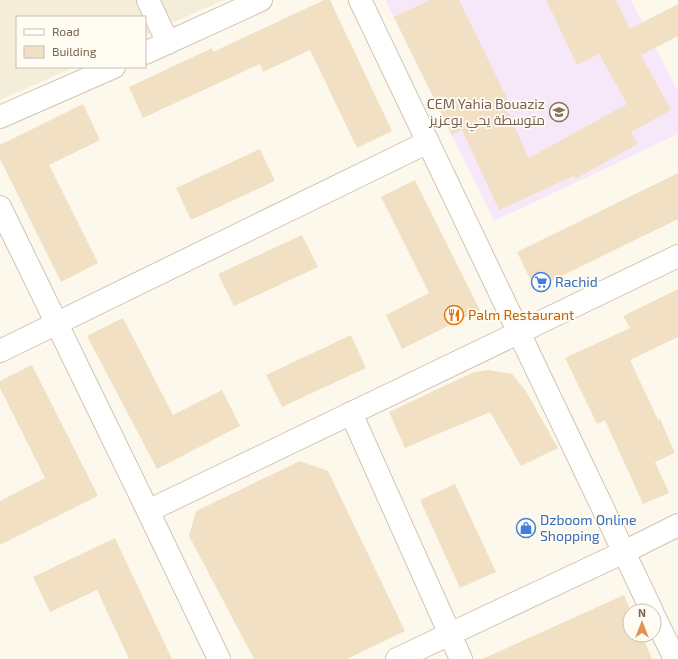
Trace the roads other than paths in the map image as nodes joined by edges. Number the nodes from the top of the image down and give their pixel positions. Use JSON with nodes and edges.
{"nodes":[{"id":1,"x":148,"y":0,"type":"edge"},
{"id":2,"x":260,"y":0,"type":"edge"},
{"id":3,"x":360,"y":0,"type":"edge"},
{"id":4,"x":168,"y":43,"type":"junction"},
{"id":5,"x":146,"y":53,"type":"edge"},
{"id":6,"x":112,"y":68,"type":"edge"},
{"id":7,"x":0,"y":117,"type":"edge"},
{"id":8,"x":428,"y":142,"type":"junction"},
{"id":9,"x":0,"y":207,"type":"edge"},
{"id":10,"x":678,"y":256,"type":"edge"},
{"id":11,"x":57,"y":323,"type":"junction"},
{"id":12,"x":519,"y":332,"type":"junction"},
{"id":13,"x":0,"y":351,"type":"edge"},
{"id":14,"x":351,"y":413,"type":"junction"},
{"id":15,"x":148,"y":511,"type":"junction"},
{"id":16,"x":678,"y":525,"type":"edge"},
{"id":17,"x":624,"y":552,"type":"junction"},
{"id":18,"x":648,"y":603,"type":"edge"},
{"id":19,"x":662,"y":632,"type":"edge"},
{"id":20,"x":450,"y":634,"type":"junction"},
{"id":21,"x":219,"y":659,"type":"edge"},
{"id":22,"x":397,"y":659,"type":"edge"},
{"id":23,"x":461,"y":659,"type":"edge"},
{"id":24,"x":675,"y":659,"type":"edge"}],
"edges":[{"from":1,"to":4,"type":"street"},
{"from":2,"to":4,"type":"street"},
{"from":3,"to":8,"type":"street"},
{"from":4,"to":5,"type":"street"},
{"from":6,"to":7,"type":"street"},
{"from":8,"to":11,"type":"street"},
{"from":8,"to":12,"type":"street"},
{"from":9,"to":11,"type":"street"},
{"from":10,"to":12,"type":"street"},
{"from":11,"to":13,"type":"street"},
{"from":11,"to":15,"type":"street"},
{"from":12,"to":14,"type":"street"},
{"from":12,"to":17,"type":"street"},
{"from":14,"to":15,"type":"street"},
{"from":14,"to":20,"type":"street"},
{"from":15,"to":21,"type":"street"},
{"from":16,"to":17,"type":"street"},
{"from":17,"to":18,"type":"street"},
{"from":17,"to":20,"type":"street"},
{"from":19,"to":24,"type":"street"},
{"from":20,"to":22,"type":"street"},
{"from":20,"to":23,"type":"street"}]}
